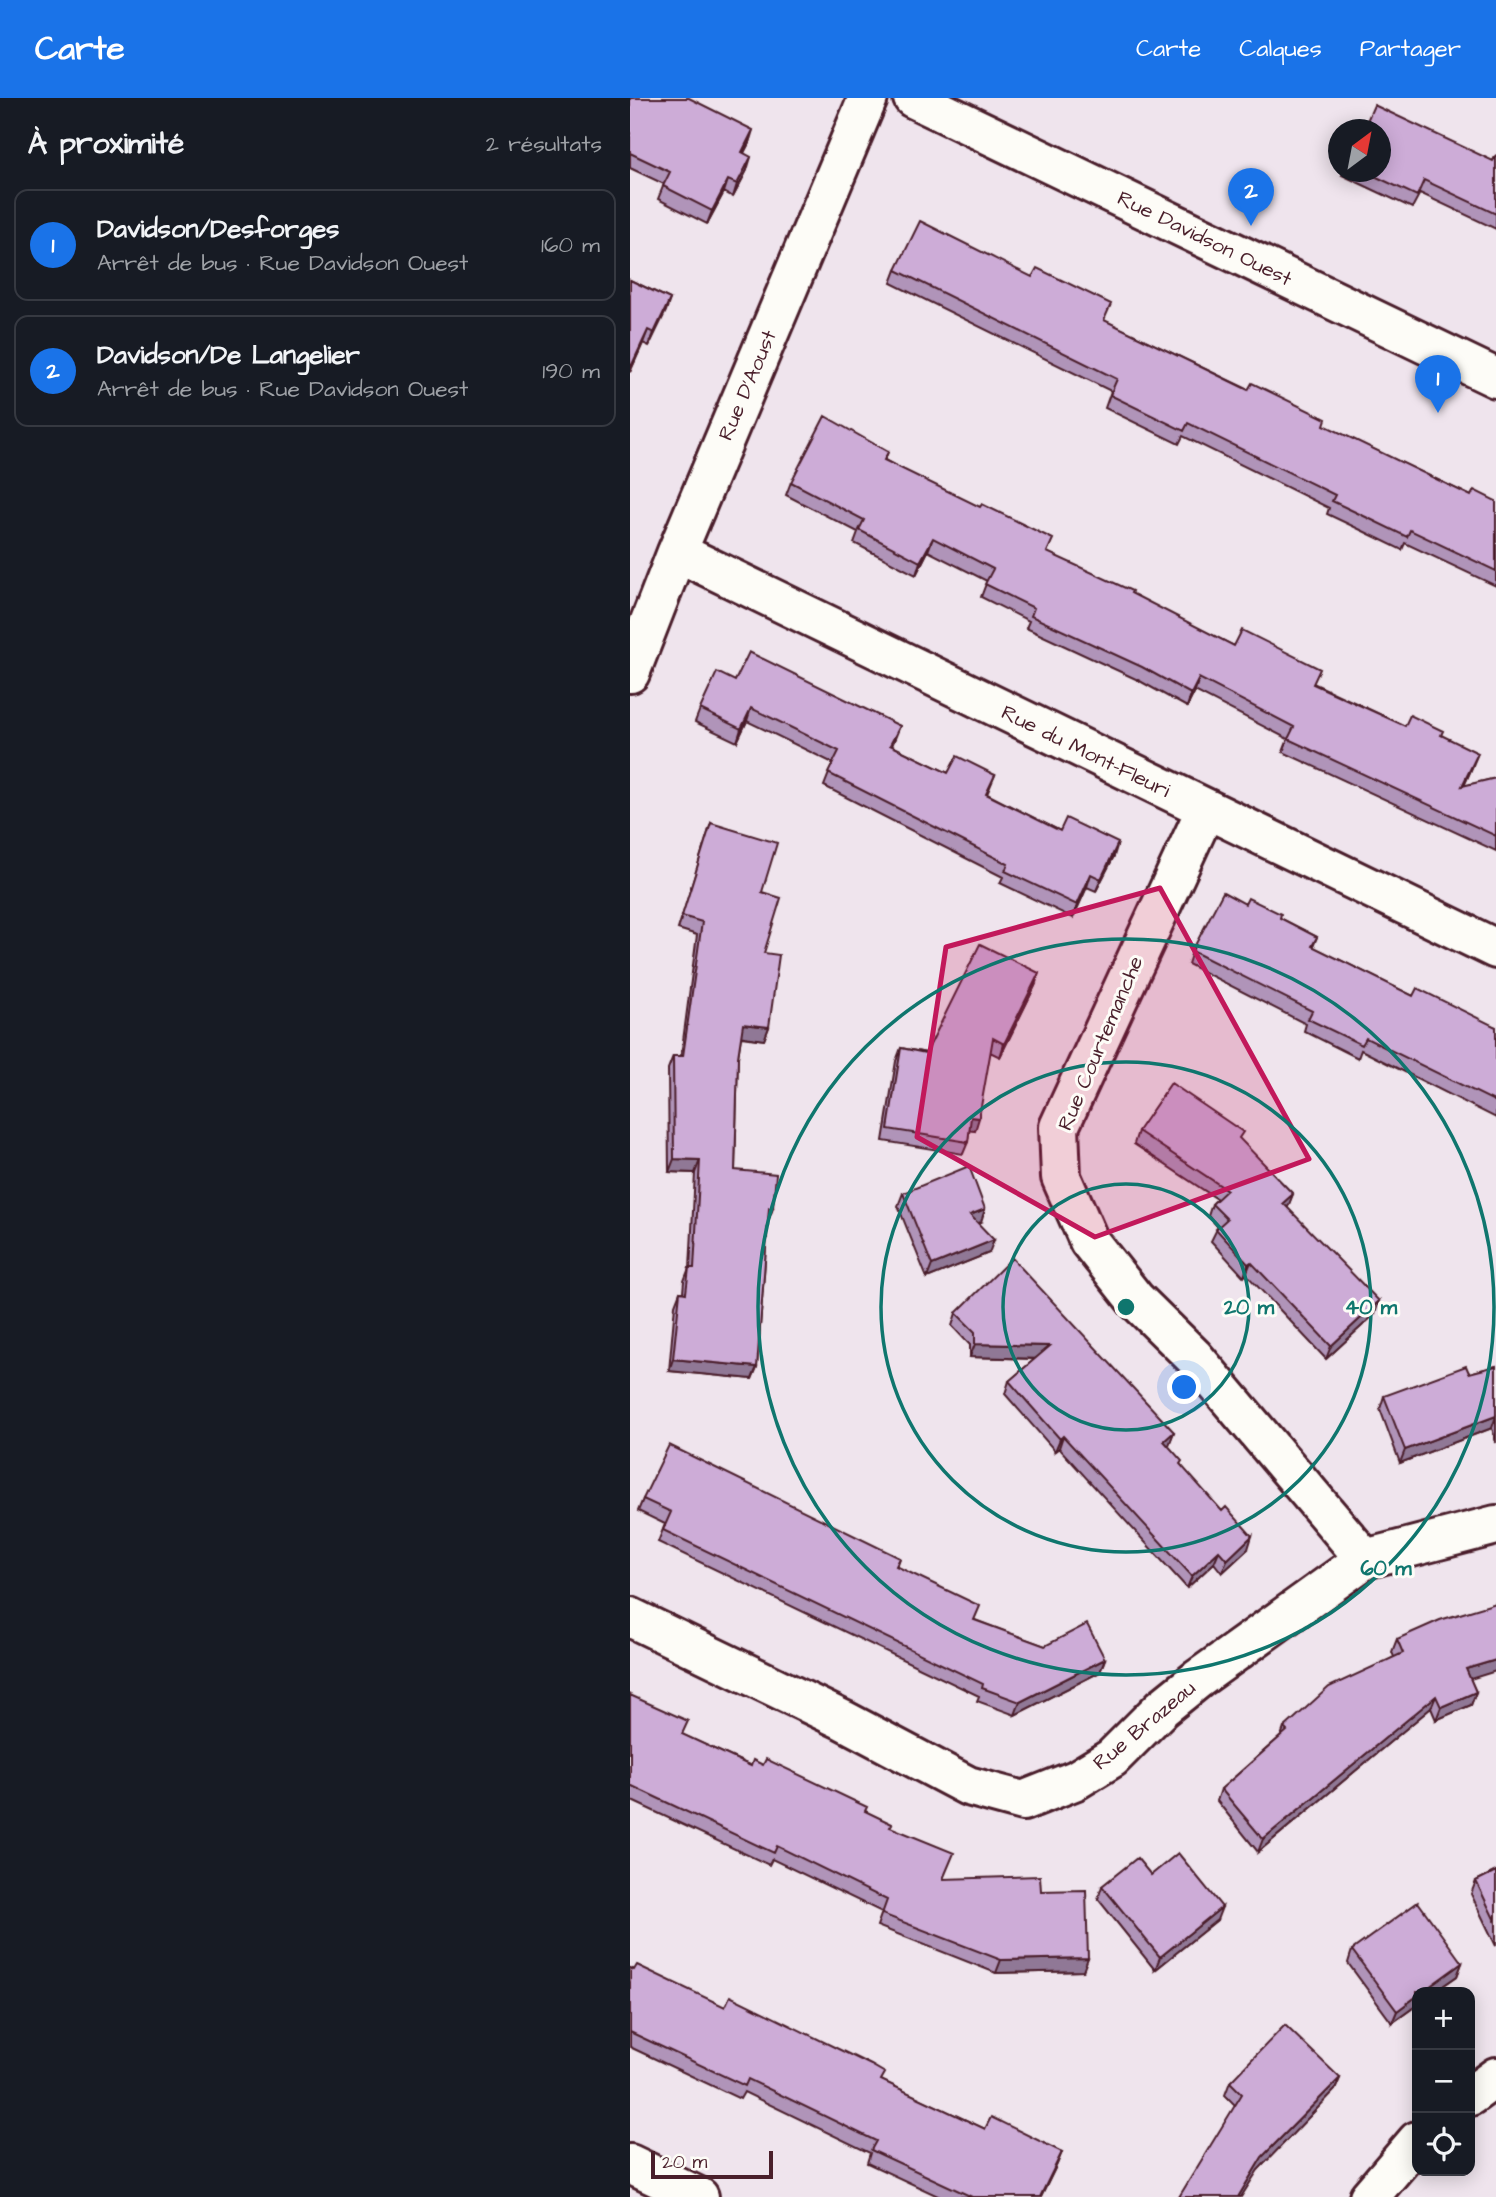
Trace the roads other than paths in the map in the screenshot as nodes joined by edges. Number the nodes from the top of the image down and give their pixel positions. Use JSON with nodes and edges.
{"nodes":[{"id":1,"x":868,"y":98,"type":"edge"},
{"id":2,"x":913,"y":98,"type":"edge"},
{"id":3,"x":1496,"y":379,"type":"edge"},
{"id":4,"x":677,"y":551,"type":"junction"},
{"id":5,"x":630,"y":674,"type":"edge"},
{"id":6,"x":1206,"y":810,"type":"junction"},
{"id":7,"x":1496,"y":949,"type":"edge"},
{"id":8,"x":1496,"y":1525,"type":"edge"},
{"id":9,"x":1365,"y":1559,"type":"junction"},
{"id":10,"x":630,"y":1617,"type":"edge"},
{"id":11,"x":1496,"y":2077,"type":"edge"},
{"id":12,"x":1475,"y":2092,"type":"edge"},
{"id":13,"x":1412,"y":2147,"type":"edge"},
{"id":14,"x":630,"y":2164,"type":"edge"},
{"id":15,"x":699,"y":2197,"type":"edge"},
{"id":16,"x":1369,"y":2197,"type":"edge"}],
"edges":[{"from":1,"to":4,"type":"street","name":"Rue D'Aoust"},
{"from":2,"to":3,"type":"street","name":"Rue Davidson Ouest"},
{"from":4,"to":5,"type":"street","name":"Rue D'Aoust"},
{"from":4,"to":6,"type":"street","name":"Rue du Mont-Fleuri"},
{"from":6,"to":7,"type":"street","name":"Rue du Mont-Fleuri"},
{"from":6,"to":9,"type":"street","name":"Rue Courtemanche"},
{"from":8,"to":9,"type":"street","name":"Rue Brazeau"},
{"from":9,"to":10,"type":"street","name":"Rue Brazeau"},
{"from":11,"to":12,"type":"street"},
{"from":13,"to":16,"type":"street"},
{"from":14,"to":15,"type":"street"}]}
